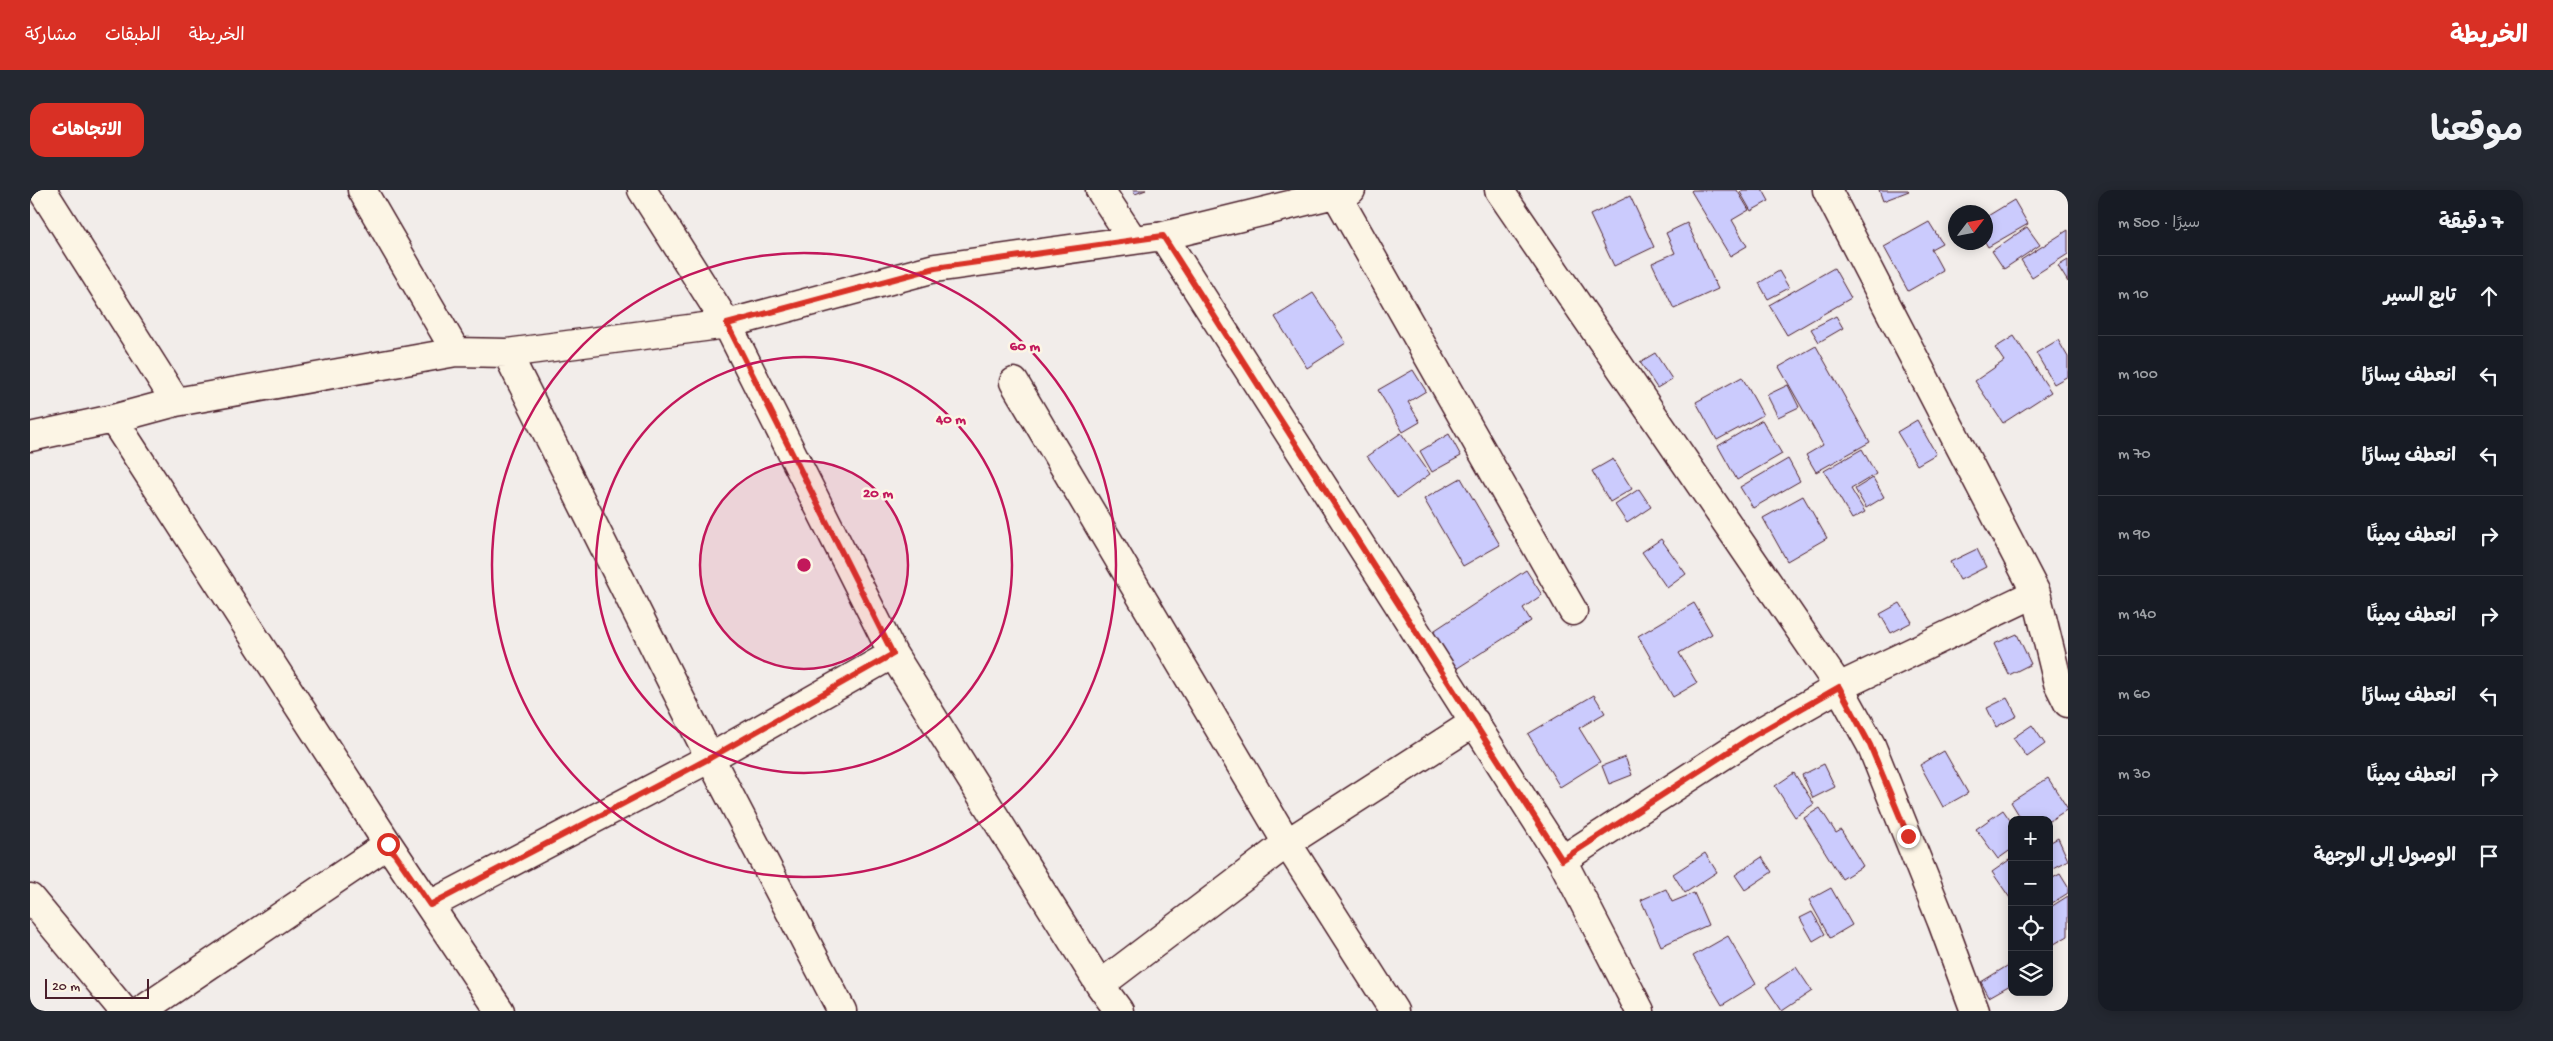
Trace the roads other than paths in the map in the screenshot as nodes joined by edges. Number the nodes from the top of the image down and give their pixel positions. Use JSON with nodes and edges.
{"nodes":[{"id":1,"x":42,"y":190,"type":"edge"},
{"id":2,"x":362,"y":190,"type":"edge"},
{"id":3,"x":642,"y":190,"type":"edge"},
{"id":4,"x":1100,"y":190,"type":"edge"},
{"id":5,"x":1499,"y":190,"type":"edge"},
{"id":6,"x":1827,"y":190,"type":"edge"},
{"id":7,"x":1344,"y":192,"type":"edge"},
{"id":8,"x":1163,"y":236,"type":"junction"},
{"id":9,"x":1133,"y":240,"type":"junction"},
{"id":10,"x":727,"y":324,"type":"junction"},
{"id":11,"x":456,"y":352,"type":"junction"},
{"id":12,"x":507,"y":353,"type":"junction"},
{"id":13,"x":1014,"y":382,"type":"dead end"},
{"id":14,"x":176,"y":402,"type":"junction"},
{"id":15,"x":114,"y":419,"type":"junction"},
{"id":16,"x":30,"y":437,"type":"edge"},
{"id":17,"x":2036,"y":593,"type":"junction"},
{"id":18,"x":1573,"y":611,"type":"dead end"},
{"id":19,"x":893,"y":654,"type":"junction"},
{"id":20,"x":1839,"y":687,"type":"junction"},
{"id":21,"x":2065,"y":688,"type":"edge"},
{"id":22,"x":1475,"y":722,"type":"junction"},
{"id":23,"x":710,"y":758,"type":"junction"},
{"id":24,"x":1287,"y":842,"type":"junction"},
{"id":25,"x":388,"y":844,"type":"junction"},
{"id":26,"x":1562,"y":860,"type":"junction"},
{"id":27,"x":430,"y":905,"type":"junction"},
{"id":28,"x":34,"y":912,"type":"edge"},
{"id":29,"x":1100,"y":985,"type":"junction"},
{"id":30,"x":124,"y":1011,"type":"edge"},
{"id":31,"x":141,"y":1011,"type":"edge"},
{"id":32,"x":500,"y":1011,"type":"edge"},
{"id":33,"x":842,"y":1011,"type":"edge"},
{"id":34,"x":1119,"y":1011,"type":"edge"},
{"id":35,"x":1394,"y":1011,"type":"edge"},
{"id":36,"x":1640,"y":1011,"type":"edge"},
{"id":37,"x":1975,"y":1011,"type":"edge"}],
"edges":[{"from":1,"to":14,"type":"street"},
{"from":2,"to":11,"type":"street"},
{"from":3,"to":10,"type":"street"},
{"from":4,"to":9,"type":"street"},
{"from":5,"to":20,"type":"street"},
{"from":6,"to":17,"type":"street"},
{"from":7,"to":8,"type":"street"},
{"from":7,"to":18,"type":"street"},
{"from":8,"to":9,"type":"street"},
{"from":8,"to":22,"type":"street"},
{"from":9,"to":10,"type":"street"},
{"from":10,"to":12,"type":"street"},
{"from":10,"to":19,"type":"street"},
{"from":11,"to":12,"type":"street"},
{"from":11,"to":14,"type":"street"},
{"from":12,"to":23,"type":"street"},
{"from":13,"to":24,"type":"street"},
{"from":14,"to":15,"type":"street"},
{"from":15,"to":16,"type":"street"},
{"from":15,"to":25,"type":"street"},
{"from":17,"to":20,"type":"street"},
{"from":17,"to":21,"type":"street"},
{"from":19,"to":23,"type":"street"},
{"from":19,"to":29,"type":"street"},
{"from":20,"to":26,"type":"street"},
{"from":20,"to":37,"type":"street"},
{"from":22,"to":24,"type":"street"},
{"from":22,"to":26,"type":"street"},
{"from":23,"to":27,"type":"street"},
{"from":23,"to":33,"type":"street"},
{"from":24,"to":29,"type":"street"},
{"from":24,"to":35,"type":"street"},
{"from":25,"to":27,"type":"street"},
{"from":25,"to":31,"type":"street"},
{"from":26,"to":36,"type":"street"},
{"from":27,"to":32,"type":"street"},
{"from":28,"to":30,"type":"street"},
{"from":29,"to":34,"type":"street"}]}
